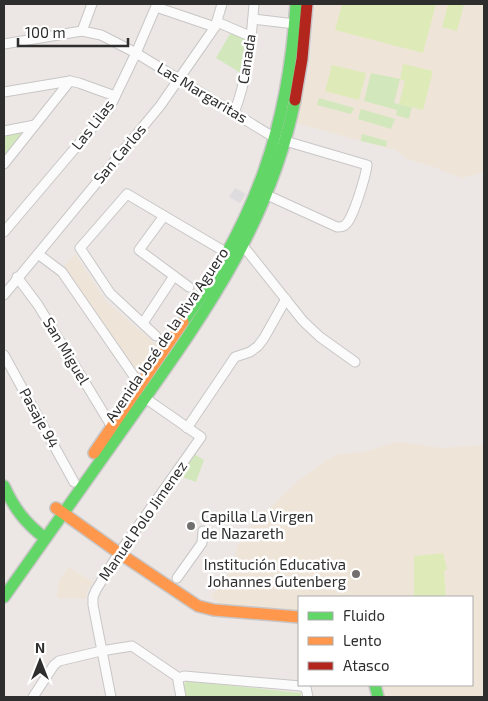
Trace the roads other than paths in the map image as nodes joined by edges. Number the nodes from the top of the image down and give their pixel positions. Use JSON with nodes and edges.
{"nodes":[{"id":1,"x":92,"y":4,"type":"edge"},
{"id":2,"x":222,"y":4,"type":"edge"},
{"id":3,"x":254,"y":4,"type":"edge"},
{"id":4,"x":296,"y":4,"type":"edge"},
{"id":5,"x":307,"y":4,"type":"edge"},
{"id":6,"x":157,"y":6,"type":"edge"},
{"id":7,"x":253,"y":19,"type":"junction"},
{"id":8,"x":301,"y":24,"type":"junction"},
{"id":9,"x":216,"y":25,"type":"junction"},
{"id":10,"x":82,"y":31,"type":"junction"},
{"id":11,"x":252,"y":37,"type":"junction"},
{"id":12,"x":4,"y":44,"type":"edge"},
{"id":13,"x":136,"y":53,"type":"junction"},
{"id":14,"x":179,"y":80,"type":"junction"},
{"id":15,"x":70,"y":81,"type":"junction"},
{"id":16,"x":4,"y":92,"type":"edge"},
{"id":17,"x":115,"y":96,"type":"junction"},
{"id":18,"x":234,"y":113,"type":"junction"},
{"id":19,"x":35,"y":125,"type":"junction"},
{"id":20,"x":4,"y":131,"type":"edge"},
{"id":21,"x":280,"y":139,"type":"junction"},
{"id":22,"x":4,"y":164,"type":"edge"},
{"id":23,"x":267,"y":195,"type":"junction"},
{"id":24,"x":164,"y":216,"type":"junction"},
{"id":25,"x":4,"y":232,"type":"edge"},
{"id":26,"x":244,"y":246,"type":"junction"},
{"id":27,"x":228,"y":253,"type":"junction"},
{"id":28,"x":38,"y":254,"type":"junction"},
{"id":29,"x":174,"y":276,"type":"junction"},
{"id":30,"x":17,"y":277,"type":"junction"},
{"id":31,"x":190,"y":287,"type":"dead end"},
{"id":32,"x":4,"y":295,"type":"edge"},
{"id":33,"x":286,"y":299,"type":"junction"},
{"id":34,"x":143,"y":323,"type":"junction"},
{"id":35,"x":156,"y":336,"type":"dead end"},
{"id":36,"x":4,"y":355,"type":"edge"},
{"id":37,"x":354,"y":362,"type":"dead end"},
{"id":38,"x":140,"y":385,"type":"junction"},
{"id":39,"x":145,"y":398,"type":"junction"},
{"id":40,"x":112,"y":427,"type":"junction"},
{"id":41,"x":187,"y":428,"type":"junction"},
{"id":42,"x":95,"y":460,"type":"junction"},
{"id":43,"x":74,"y":482,"type":"junction"},
{"id":44,"x":4,"y":486,"type":"edge"},
{"id":45,"x":62,"y":506,"type":"junction"},
{"id":46,"x":203,"y":531,"type":"dead end"},
{"id":47,"x":41,"y":535,"type":"junction"},
{"id":48,"x":122,"y":550,"type":"junction"},
{"id":49,"x":4,"y":580,"type":"edge"},
{"id":50,"x":174,"y":582,"type":"junction"},
{"id":51,"x":4,"y":596,"type":"edge"},
{"id":52,"x":298,"y":617,"type":"edge"},
{"id":53,"x":101,"y":651,"type":"junction"},
{"id":54,"x":179,"y":678,"type":"junction"},
{"id":55,"x":41,"y":686,"type":"junction"},
{"id":56,"x":298,"y":686,"type":"edge"},
{"id":57,"x":301,"y":686,"type":"edge"},
{"id":58,"x":33,"y":697,"type":"edge"},
{"id":59,"x":43,"y":697,"type":"edge"},
{"id":60,"x":111,"y":697,"type":"edge"},
{"id":61,"x":182,"y":697,"type":"edge"},
{"id":62,"x":308,"y":697,"type":"edge"}],
"edges":[{"from":1,"to":10,"type":"street"},
{"from":2,"to":9,"type":"street","name":"San Carlos"},
{"from":3,"to":7,"type":"street","name":"Canada"},
{"from":4,"to":8,"type":"main road","name":"Avenida José de la Riva Aguero"},
{"from":5,"to":8,"type":"main road","name":"Avenida José de la Riva Aguero"},
{"from":6,"to":9,"type":"street"},
{"from":6,"to":13,"type":"street","name":"Las Lilas"},
{"from":7,"to":8,"type":"street"},
{"from":7,"to":11,"type":"street","name":"Canada"},
{"from":8,"to":21,"type":"main road","name":"Avenida José de la Riva Aguero"},
{"from":9,"to":11,"type":"street"},
{"from":9,"to":14,"type":"street","name":"San Carlos"},
{"from":10,"to":12,"type":"street","name":"Las Margaritas"},
{"from":10,"to":13,"type":"street","name":"Las Margaritas"},
{"from":11,"to":18,"type":"street","name":"Canada"},
{"from":13,"to":14,"type":"street","name":"Las Margaritas"},
{"from":13,"to":17,"type":"street","name":"Las Lilas"},
{"from":14,"to":18,"type":"street","name":"Las Margaritas"},
{"from":14,"to":28,"type":"street","name":"San Carlos"},
{"from":15,"to":16,"type":"street"},
{"from":15,"to":17,"type":"street"},
{"from":15,"to":19,"type":"street"},
{"from":17,"to":25,"type":"street","name":"Las Lilas"},
{"from":18,"to":21,"type":"street","name":"Las Margaritas"},
{"from":19,"to":20,"type":"street"},
{"from":19,"to":22,"type":"street"},
{"from":21,"to":23,"type":"main road","name":"Avenida José de la Riva Aguero"},
{"from":21,"to":23,"type":"street","name":"Las Margaritas"},
{"from":21,"to":27,"type":"main road","name":"Avenida José de la Riva Aguero"},
{"from":23,"to":26,"type":"main road","name":"Avenida José de la Riva Aguero"},
{"from":24,"to":27,"type":"street"},
{"from":24,"to":29,"type":"street"},
{"from":24,"to":34,"type":"street"},
{"from":26,"to":33,"type":"street"},
{"from":26,"to":39,"type":"main road","name":"Avenida José de la Riva Aguero"},
{"from":27,"to":38,"type":"main road","name":"Avenida José de la Riva Aguero"},
{"from":28,"to":30,"type":"street","name":"San Carlos"},
{"from":28,"to":38,"type":"street"},
{"from":29,"to":31,"type":"street"},
{"from":29,"to":34,"type":"street"},
{"from":30,"to":32,"type":"street","name":"San Carlos"},
{"from":30,"to":40,"type":"street","name":"San Miguel"},
{"from":33,"to":37,"type":"street"},
{"from":33,"to":41,"type":"street"},
{"from":34,"to":35,"type":"street"},
{"from":36,"to":43,"type":"street","name":"Pasaje 94"},
{"from":38,"to":40,"type":"main road","name":"Avenida José de la Riva Aguero"},
{"from":39,"to":41,"type":"street"},
{"from":39,"to":42,"type":"main road","name":"Avenida José de la Riva Aguero"},
{"from":40,"to":42,"type":"main road","name":"Avenida José de la Riva Aguero"},
{"from":41,"to":48,"type":"street","name":"Manuel Polo Jimenez"},
{"from":42,"to":43,"type":"main road","name":"Avenida José de la Riva Aguero"},
{"from":42,"to":45,"type":"main road","name":"Avenida José de la Riva Aguero"},
{"from":43,"to":45,"type":"main road","name":"Avenida José de la Riva Aguero"},
{"from":44,"to":47,"type":"main road"},
{"from":45,"to":47,"type":"main road","name":"Avenida José de la Riva Aguero"},
{"from":45,"to":48,"type":"main road"},
{"from":46,"to":50,"type":"street"},
{"from":47,"to":49,"type":"main road","name":"Avenida José de la Riva Aguero"},
{"from":47,"to":51,"type":"main road","name":"Avenida José de la Riva Aguero"},
{"from":48,"to":50,"type":"main road"},
{"from":48,"to":53,"type":"street","name":"Manuel Polo Jimenez"},
{"from":50,"to":52,"type":"main road"},
{"from":53,"to":54,"type":"street"},
{"from":53,"to":55,"type":"street"},
{"from":53,"to":60,"type":"street","name":"Manuel Polo Jimenez"},
{"from":54,"to":56,"type":"street"},
{"from":54,"to":61,"type":"street"},
{"from":55,"to":58,"type":"street"},
{"from":55,"to":59,"type":"street"},
{"from":57,"to":62,"type":"street"}]}
